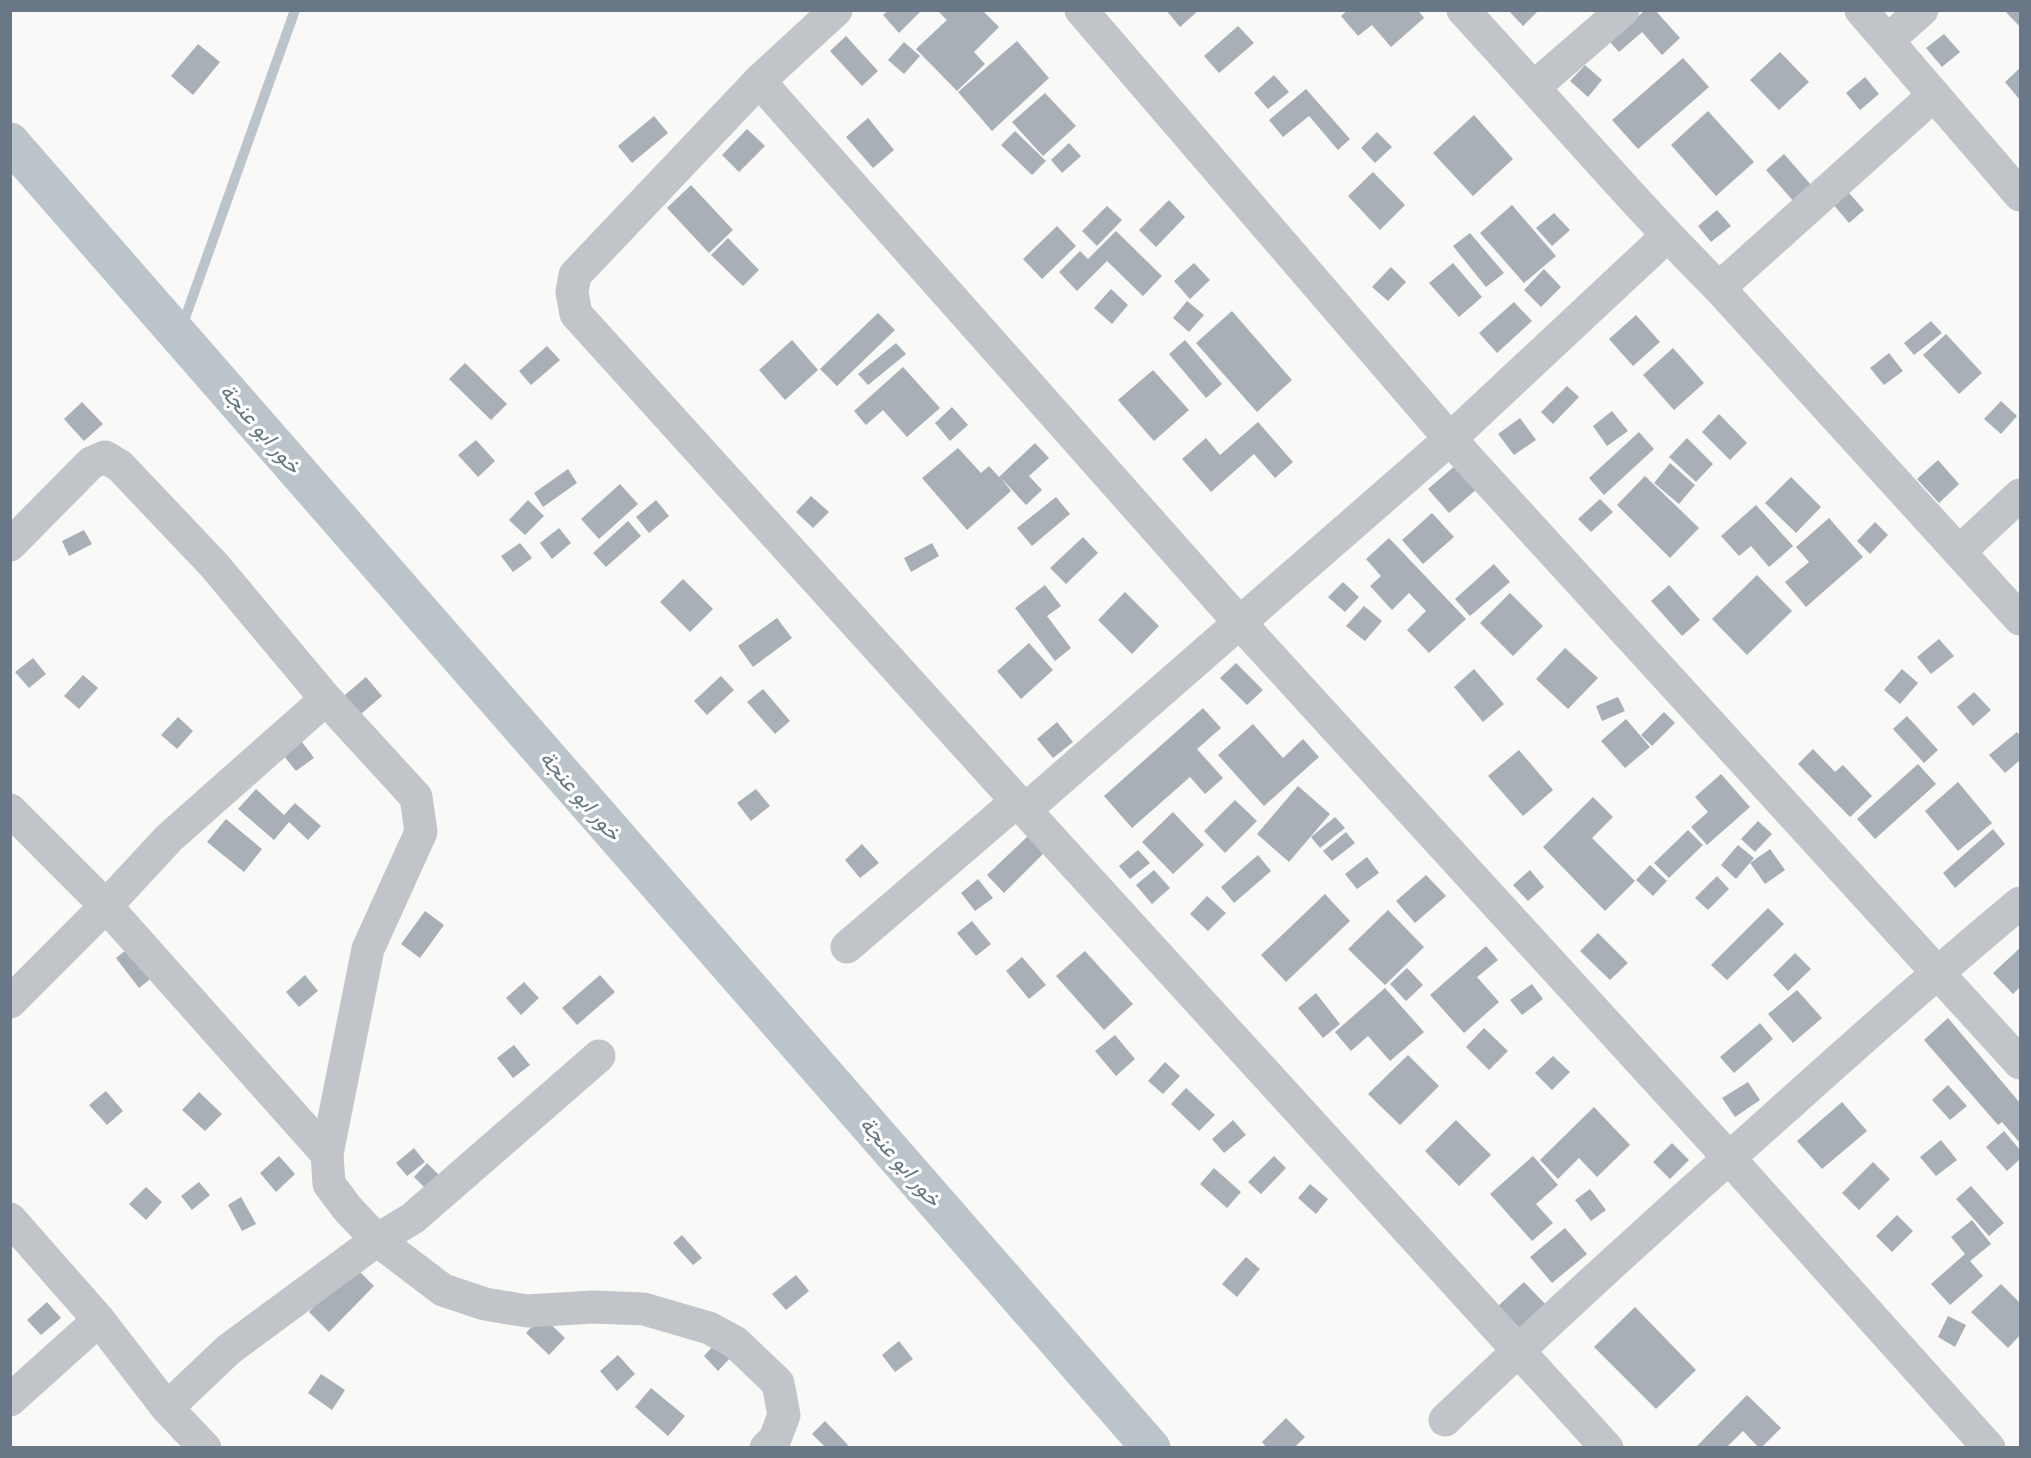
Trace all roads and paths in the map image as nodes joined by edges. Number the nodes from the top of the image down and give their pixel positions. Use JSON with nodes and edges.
{"nodes":[{"id":1,"x":836,"y":10,"type":"edge"},
{"id":2,"x":1081,"y":10,"type":"edge"},
{"id":3,"x":1463,"y":10,"type":"edge"},
{"id":4,"x":1623,"y":10,"type":"edge"},
{"id":5,"x":1861,"y":10,"type":"edge"},
{"id":6,"x":1922,"y":10,"type":"edge"},
{"id":7,"x":1888,"y":40,"type":"junction"},
{"id":8,"x":759,"y":81,"type":"junction"},
{"id":9,"x":1534,"y":87,"type":"junction"},
{"id":10,"x":1934,"y":95,"type":"junction"},
{"id":11,"x":2020,"y":195,"type":"edge"},
{"id":12,"x":1666,"y":236,"type":"junction"},
{"id":13,"x":1719,"y":288,"type":"junction"},
{"id":14,"x":1450,"y":439,"type":"junction"},
{"id":15,"x":2020,"y":495,"type":"edge"},
{"id":16,"x":10,"y":545,"type":"edge"},
{"id":17,"x":1959,"y":552,"type":"junction"},
{"id":18,"x":2020,"y":619,"type":"edge"},
{"id":19,"x":1239,"y":622,"type":"junction"},
{"id":20,"x":326,"y":699,"type":"junction"},
{"id":21,"x":1021,"y":806,"type":"junction"},
{"id":22,"x":10,"y":810,"type":"edge"},
{"id":23,"x":2020,"y":903,"type":"edge"},
{"id":24,"x":106,"y":906,"type":"junction"},
{"id":25,"x":847,"y":947,"type":"dead end"},
{"id":26,"x":1938,"y":971,"type":"junction"},
{"id":27,"x":10,"y":1002,"type":"edge"},
{"id":28,"x":599,"y":1056,"type":"dead end"},
{"id":29,"x":2020,"y":1063,"type":"edge"},
{"id":30,"x":327,"y":1154,"type":"junction"},
{"id":31,"x":1729,"y":1158,"type":"junction"},
{"id":32,"x":10,"y":1219,"type":"edge"},
{"id":33,"x":377,"y":1240,"type":"junction"},
{"id":34,"x":99,"y":1320,"type":"junction"},
{"id":35,"x":1518,"y":1350,"type":"junction"},
{"id":36,"x":10,"y":1400,"type":"edge"},
{"id":37,"x":167,"y":1408,"type":"junction"},
{"id":38,"x":1445,"y":1420,"type":"dead end"},
{"id":39,"x":205,"y":1448,"type":"edge"},
{"id":40,"x":766,"y":1448,"type":"edge"},
{"id":41,"x":1607,"y":1448,"type":"edge"},
{"id":42,"x":1989,"y":1448,"type":"edge"}],
"edges":[{"from":1,"to":8,"type":"street"},
{"from":2,"to":14,"type":"street"},
{"from":3,"to":9,"type":"street"},
{"from":4,"to":9,"type":"street"},
{"from":5,"to":7,"type":"street"},
{"from":6,"to":7,"type":"street"},
{"from":7,"to":10,"type":"street"},
{"from":8,"to":19,"type":"street"},
{"from":8,"to":21,"type":"street"},
{"from":9,"to":12,"type":"street"},
{"from":10,"to":11,"type":"street"},
{"from":10,"to":13,"type":"street"},
{"from":12,"to":13,"type":"street"},
{"from":12,"to":14,"type":"street"},
{"from":13,"to":17,"type":"street"},
{"from":14,"to":19,"type":"street"},
{"from":14,"to":26,"type":"street"},
{"from":15,"to":17,"type":"street"},
{"from":16,"to":20,"type":"street"},
{"from":17,"to":18,"type":"street"},
{"from":19,"to":21,"type":"street"},
{"from":19,"to":31,"type":"street"},
{"from":20,"to":24,"type":"street"},
{"from":20,"to":30,"type":"street"},
{"from":21,"to":25,"type":"street"},
{"from":21,"to":35,"type":"street"},
{"from":22,"to":24,"type":"street"},
{"from":23,"to":26,"type":"street"},
{"from":24,"to":27,"type":"street"},
{"from":24,"to":30,"type":"street"},
{"from":26,"to":29,"type":"street"},
{"from":26,"to":31,"type":"street"},
{"from":28,"to":33,"type":"street"},
{"from":30,"to":33,"type":"street"},
{"from":31,"to":35,"type":"street"},
{"from":31,"to":42,"type":"street"},
{"from":32,"to":34,"type":"street"},
{"from":33,"to":37,"type":"street"},
{"from":33,"to":40,"type":"street"},
{"from":34,"to":36,"type":"street"},
{"from":34,"to":37,"type":"street"},
{"from":35,"to":38,"type":"street"},
{"from":35,"to":41,"type":"street"},
{"from":37,"to":39,"type":"street"}]}
